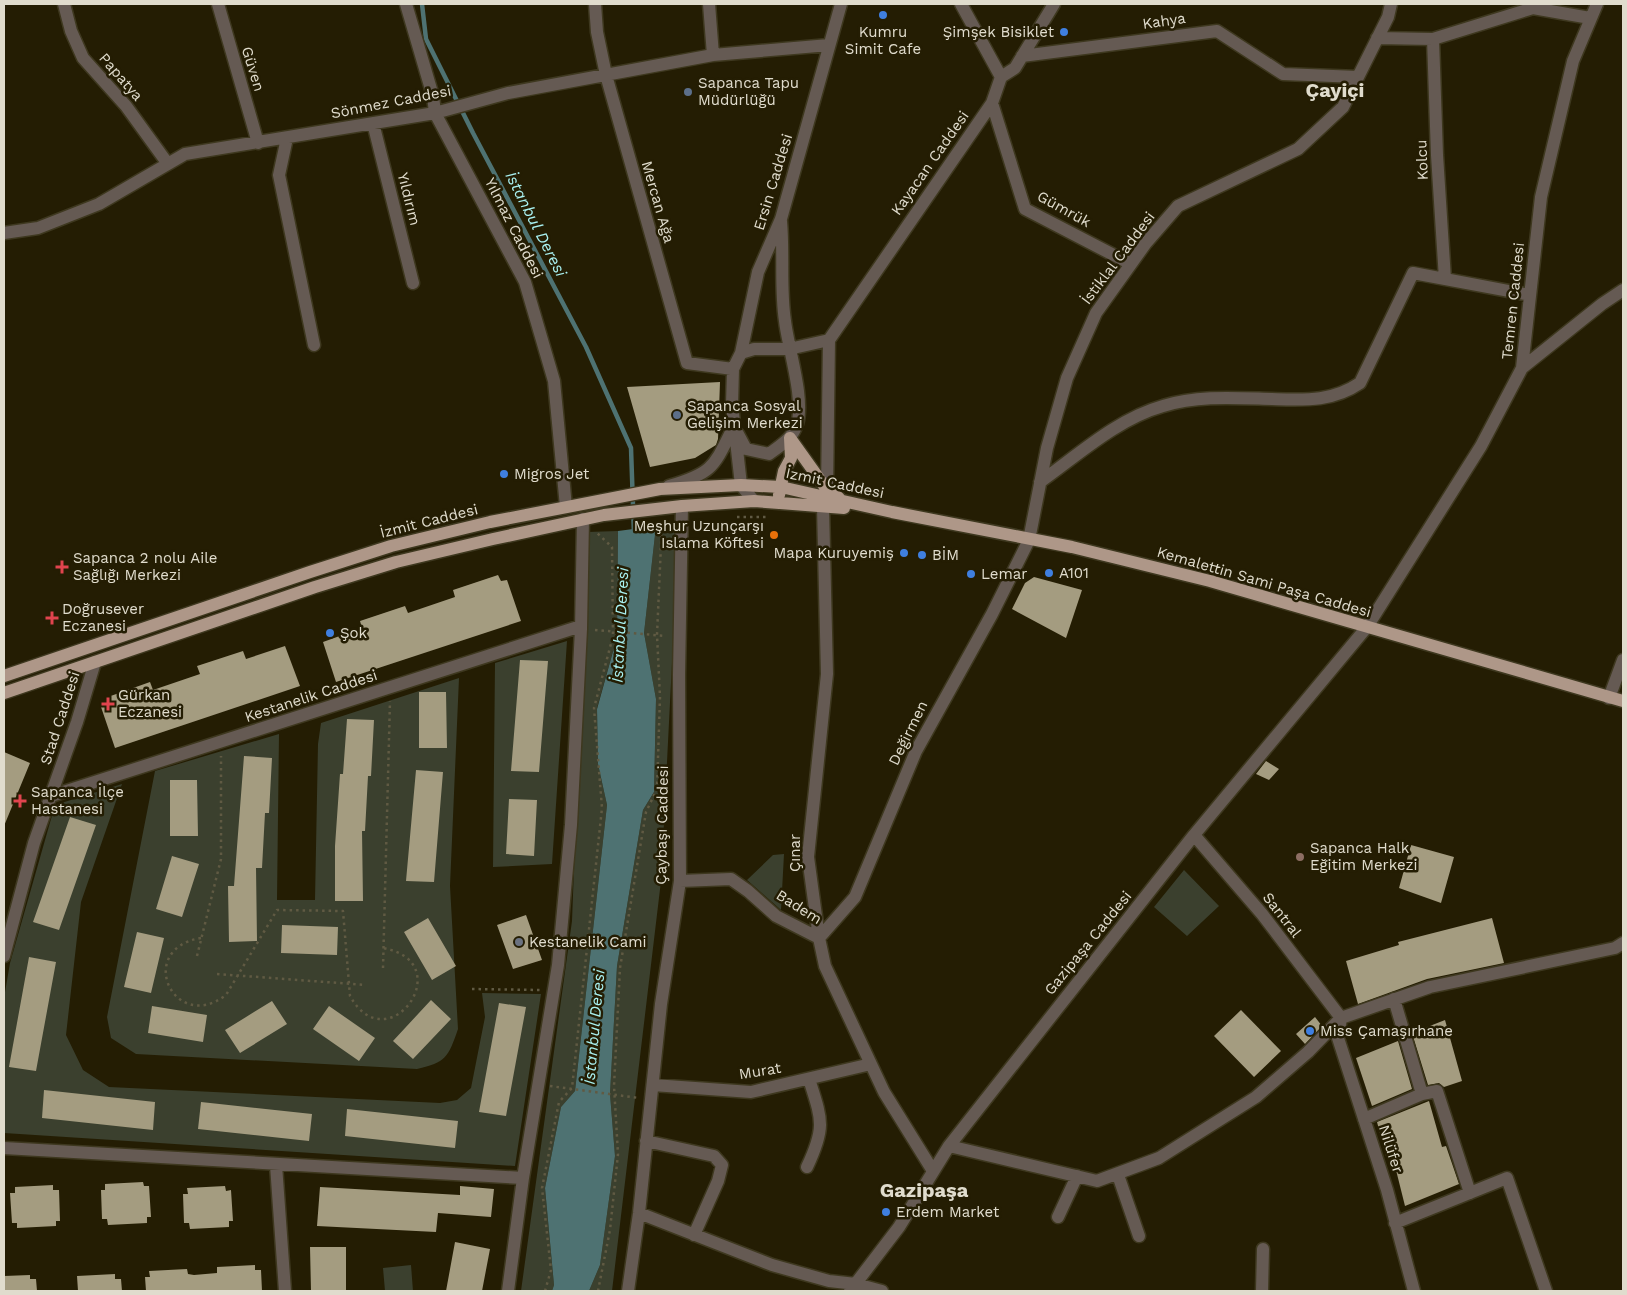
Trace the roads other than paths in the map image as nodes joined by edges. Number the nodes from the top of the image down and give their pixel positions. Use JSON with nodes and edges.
{"nodes":[{"id":1,"x":64,"y":4,"type":"edge"},
{"id":2,"x":218,"y":4,"type":"edge"},
{"id":3,"x":406,"y":4,"type":"edge"},
{"id":4,"x":595,"y":4,"type":"edge"},
{"id":5,"x":709,"y":4,"type":"edge"},
{"id":6,"x":841,"y":4,"type":"edge"},
{"id":7,"x":961,"y":4,"type":"edge"},
{"id":8,"x":1054,"y":4,"type":"edge"},
{"id":9,"x":1391,"y":4,"type":"edge"},
{"id":10,"x":1597,"y":4,"type":"edge"},
{"id":11,"x":1590,"y":18,"type":"junction"},
{"id":12,"x":1377,"y":38,"type":"junction"},
{"id":13,"x":1433,"y":39,"type":"junction"},
{"id":14,"x":830,"y":45,"type":"junction"},
{"id":15,"x":713,"y":55,"type":"junction"},
{"id":16,"x":1022,"y":56,"type":"junction"},
{"id":17,"x":606,"y":76,"type":"junction"},
{"id":18,"x":1001,"y":77,"type":"junction"},
{"id":19,"x":1358,"y":77,"type":"junction"},
{"id":20,"x":992,"y":103,"type":"junction"},
{"id":21,"x":441,"y":111,"type":"junction"},
{"id":22,"x":373,"y":123,"type":"junction"},
{"id":23,"x":287,"y":138,"type":"junction"},
{"id":24,"x":258,"y":142,"type":"junction"},
{"id":25,"x":168,"y":164,"type":"junction"},
{"id":26,"x":781,"y":219,"type":"junction"},
{"id":27,"x":4,"y":233,"type":"edge"},
{"id":28,"x":1131,"y":264,"type":"junction"},
{"id":29,"x":1445,"y":279,"type":"junction"},
{"id":30,"x":413,"y":283,"type":"dead end"},
{"id":31,"x":1623,"y":290,"type":"edge"},
{"id":32,"x":1530,"y":295,"type":"junction"},
{"id":33,"x":829,"y":340,"type":"junction"},
{"id":34,"x":314,"y":346,"type":"dead end"},
{"id":35,"x":789,"y":348,"type":"junction"},
{"id":36,"x":741,"y":354,"type":"junction"},
{"id":37,"x":1522,"y":368,"type":"junction"},
{"id":38,"x":733,"y":369,"type":"junction"},
{"id":39,"x":734,"y":426,"type":"junction"},
{"id":40,"x":790,"y":438,"type":"junction"},
{"id":41,"x":1040,"y":482,"type":"junction"},
{"id":42,"x":741,"y":485,"type":"junction"},
{"id":43,"x":781,"y":487,"type":"junction"},
{"id":44,"x":660,"y":489,"type":"junction"},
{"id":45,"x":827,"y":490,"type":"junction"},
{"id":46,"x":754,"y":501,"type":"junction"},
{"id":47,"x":776,"y":502,"type":"junction"},
{"id":48,"x":846,"y":502,"type":"junction"},
{"id":49,"x":682,"y":506,"type":"junction"},
{"id":50,"x":566,"y":507,"type":"junction"},
{"id":51,"x":823,"y":507,"type":"junction"},
{"id":52,"x":892,"y":512,"type":"junction"},
{"id":53,"x":586,"y":524,"type":"junction"},
{"id":54,"x":1029,"y":540,"type":"junction"},
{"id":55,"x":1367,"y":627,"type":"junction"},
{"id":56,"x":581,"y":628,"type":"junction"},
{"id":57,"x":1623,"y":660,"type":"edge"},
{"id":58,"x":95,"y":662,"type":"junction"},
{"id":59,"x":4,"y":676,"type":"edge"},
{"id":60,"x":4,"y":692,"type":"edge"},
{"id":61,"x":1610,"y":698,"type":"junction"},
{"id":62,"x":1623,"y":701,"type":"edge"},
{"id":63,"x":51,"y":796,"type":"junction"},
{"id":64,"x":1194,"y":834,"type":"junction"},
{"id":65,"x":680,"y":881,"type":"junction"},
{"id":66,"x":819,"y":938,"type":"junction"},
{"id":67,"x":1621,"y":948,"type":"edge"},
{"id":68,"x":4,"y":956,"type":"edge"},
{"id":69,"x":1394,"y":1000,"type":"junction"},
{"id":70,"x":1342,"y":1018,"type":"junction"},
{"id":71,"x":871,"y":1064,"type":"junction"},
{"id":72,"x":809,"y":1079,"type":"junction"},
{"id":73,"x":653,"y":1085,"type":"junction"},
{"id":74,"x":1422,"y":1094,"type":"junction"},
{"id":75,"x":1364,"y":1118,"type":"junction"},
{"id":76,"x":646,"y":1141,"type":"junction"},
{"id":77,"x":949,"y":1146,"type":"junction"},
{"id":78,"x":4,"y":1148,"type":"edge"},
{"id":79,"x":276,"y":1165,"type":"junction"},
{"id":80,"x":807,"y":1167,"type":"dead end"},
{"id":81,"x":933,"y":1171,"type":"junction"},
{"id":82,"x":1118,"y":1174,"type":"junction"},
{"id":83,"x":1077,"y":1176,"type":"junction"},
{"id":84,"x":523,"y":1178,"type":"junction"},
{"id":85,"x":1470,"y":1193,"type":"junction"},
{"id":86,"x":640,"y":1213,"type":"junction"},
{"id":87,"x":1058,"y":1217,"type":"dead end"},
{"id":88,"x":1394,"y":1223,"type":"junction"},
{"id":89,"x":694,"y":1235,"type":"junction"},
{"id":90,"x":1139,"y":1236,"type":"dead end"},
{"id":91,"x":1263,"y":1249,"type":"dead end"},
{"id":92,"x":853,"y":1287,"type":"edge"},
{"id":93,"x":284,"y":1291,"type":"edge"},
{"id":94,"x":508,"y":1291,"type":"edge"},
{"id":95,"x":628,"y":1291,"type":"edge"},
{"id":96,"x":882,"y":1291,"type":"edge"},
{"id":97,"x":1262,"y":1291,"type":"edge"},
{"id":98,"x":1414,"y":1291,"type":"edge"},
{"id":99,"x":1546,"y":1291,"type":"edge"}],
"edges":[{"from":1,"to":25,"type":"street","name":"Papatya"},
{"from":2,"to":24,"type":"street","name":"Güven"},
{"from":3,"to":21,"type":"street","name":"Yılmaz Caddesi"},
{"from":4,"to":17,"type":"street","name":"Mercan Ağa"},
{"from":5,"to":15,"type":"street"},
{"from":6,"to":14,"type":"street","name":"Ersin Caddesi"},
{"from":7,"to":18,"type":"street"},
{"from":8,"to":16,"type":"street","name":"Kayacan Caddesi"},
{"from":9,"to":12,"type":"street","name":"İstiklal Caddesi"},
{"from":10,"to":11,"type":"street","name":"Temren Caddesi"},
{"from":11,"to":13,"type":"street"},
{"from":11,"to":32,"type":"street","name":"Temren Caddesi"},
{"from":12,"to":13,"type":"street"},
{"from":12,"to":19,"type":"street","name":"İstiklal Caddesi"},
{"from":13,"to":29,"type":"street","name":"Kolcu"},
{"from":14,"to":15,"type":"street","name":"Sönmez Caddesi"},
{"from":14,"to":26,"type":"street","name":"Ersin Caddesi"},
{"from":15,"to":17,"type":"street","name":"Sönmez Caddesi"},
{"from":16,"to":18,"type":"street","name":"Kayacan Caddesi"},
{"from":16,"to":19,"type":"street","name":"Kahya"},
{"from":17,"to":21,"type":"street","name":"Sönmez Caddesi"},
{"from":17,"to":38,"type":"street","name":"Mercan Ağa"},
{"from":18,"to":20,"type":"street","name":"Kayacan Caddesi"},
{"from":19,"to":28,"type":"street","name":"İstiklal Caddesi"},
{"from":20,"to":28,"type":"street","name":"Gümrük"},
{"from":20,"to":33,"type":"street","name":"Kayacan Caddesi"},
{"from":21,"to":22,"type":"street","name":"Sönmez Caddesi"},
{"from":21,"to":50,"type":"street","name":"Yılmaz Caddesi"},
{"from":22,"to":23,"type":"street","name":"Sönmez Caddesi"},
{"from":22,"to":30,"type":"street","name":"Yıldırım"},
{"from":23,"to":24,"type":"street","name":"Sönmez Caddesi"},
{"from":23,"to":34,"type":"street"},
{"from":24,"to":25,"type":"street","name":"Sönmez Caddesi"},
{"from":25,"to":27,"type":"street","name":"Sönmez Caddesi"},
{"from":26,"to":35,"type":"street"},
{"from":26,"to":36,"type":"street","name":"Ersin Caddesi"},
{"from":28,"to":41,"type":"street","name":"İstiklal Caddesi"},
{"from":29,"to":32,"type":"street"},
{"from":29,"to":41,"type":"street"},
{"from":31,"to":37,"type":"street"},
{"from":32,"to":37,"type":"street","name":"Temren Caddesi"},
{"from":33,"to":35,"type":"street"},
{"from":33,"to":45,"type":"street"},
{"from":35,"to":36,"type":"street"},
{"from":35,"to":40,"type":"street"},
{"from":36,"to":38,"type":"street","name":"Ersin Caddesi"},
{"from":37,"to":55,"type":"street","name":"Temren Caddesi"},
{"from":38,"to":39,"type":"street"},
{"from":39,"to":40,"type":"street"},
{"from":39,"to":42,"type":"street"},
{"from":39,"to":44,"type":"street"},
{"from":40,"to":43,"type":"main road"},
{"from":40,"to":45,"type":"main road"},
{"from":41,"to":54,"type":"street","name":"İstiklal Caddesi"},
{"from":42,"to":43,"type":"main road","name":"İzmit Caddesi"},
{"from":42,"to":44,"type":"main road","name":"İzmit Caddesi"},
{"from":42,"to":46,"type":"street"},
{"from":43,"to":47,"type":"main road"},
{"from":43,"to":48,"type":"main road","name":"İzmit Caddesi"},
{"from":44,"to":50,"type":"main road","name":"İzmit Caddesi"},
{"from":45,"to":48,"type":"main road"},
{"from":46,"to":47,"type":"main road","name":"İzmit Caddesi"},
{"from":46,"to":49,"type":"main road","name":"İzmit Caddesi"},
{"from":47,"to":51,"type":"main road","name":"İzmit Caddesi"},
{"from":48,"to":52,"type":"main road","name":"İzmit Caddesi"},
{"from":49,"to":53,"type":"main road","name":"İzmit Caddesi"},
{"from":49,"to":65,"type":"street","name":"Çaybaşı Caddesi"},
{"from":50,"to":59,"type":"main road","name":"İzmit Caddesi"},
{"from":51,"to":52,"type":"main road","name":"İzmit Caddesi"},
{"from":51,"to":66,"type":"street","name":"Çınar"},
{"from":52,"to":54,"type":"main road","name":"Kemalettin Sami Paşa Caddesi"},
{"from":53,"to":56,"type":"street"},
{"from":53,"to":58,"type":"main road","name":"İzmit Caddesi"},
{"from":54,"to":55,"type":"main road","name":"Kemalettin Sami Paşa Caddesi"},
{"from":54,"to":66,"type":"street","name":"Değirmen"},
{"from":55,"to":61,"type":"main road","name":"Kemalettin Sami Paşa Caddesi"},
{"from":55,"to":64,"type":"street","name":"Gazipaşa Caddesi"},
{"from":56,"to":63,"type":"street","name":"Kestanelik Caddesi"},
{"from":56,"to":84,"type":"street"},
{"from":57,"to":61,"type":"street"},
{"from":58,"to":60,"type":"main road","name":"İzmit Caddesi"},
{"from":58,"to":63,"type":"street","name":"Stad Caddesi"},
{"from":61,"to":62,"type":"main road","name":"Kemalettin Sami Paşa Caddesi"},
{"from":63,"to":68,"type":"street","name":"Stad Caddesi"},
{"from":64,"to":70,"type":"street","name":"Santral"},
{"from":64,"to":77,"type":"street","name":"Gazipaşa Caddesi"},
{"from":65,"to":66,"type":"street","name":"Badem"},
{"from":65,"to":73,"type":"street","name":"Çaybaşı Caddesi"},
{"from":66,"to":71,"type":"street","name":"Çınar"},
{"from":67,"to":69,"type":"street"},
{"from":69,"to":70,"type":"street"},
{"from":69,"to":74,"type":"street"},
{"from":70,"to":75,"type":"street","name":"Nilüfer"},
{"from":70,"to":82,"type":"street"},
{"from":71,"to":72,"type":"street","name":"Murat"},
{"from":71,"to":81,"type":"street","name":"Çınar"},
{"from":72,"to":73,"type":"street","name":"Murat"},
{"from":72,"to":80,"type":"street"},
{"from":73,"to":76,"type":"street","name":"Çaybaşı Caddesi"},
{"from":74,"to":75,"type":"street"},
{"from":74,"to":85,"type":"street"},
{"from":75,"to":88,"type":"street","name":"Nilüfer"},
{"from":76,"to":86,"type":"street","name":"Çaybaşı Caddesi"},
{"from":76,"to":89,"type":"street"},
{"from":77,"to":81,"type":"street","name":"Gazipaşa Caddesi"},
{"from":77,"to":83,"type":"street"},
{"from":78,"to":79,"type":"street"},
{"from":79,"to":84,"type":"street"},
{"from":79,"to":93,"type":"street"},
{"from":81,"to":92,"type":"street","name":"Gazipaşa Caddesi"},
{"from":82,"to":83,"type":"street"},
{"from":82,"to":90,"type":"street"},
{"from":83,"to":87,"type":"street"},
{"from":84,"to":94,"type":"street"},
{"from":85,"to":88,"type":"street"},
{"from":85,"to":99,"type":"street"},
{"from":86,"to":89,"type":"street"},
{"from":86,"to":95,"type":"street","name":"Çaybaşı Caddesi"},
{"from":88,"to":98,"type":"street","name":"Nilüfer"},
{"from":89,"to":92,"type":"street"},
{"from":91,"to":97,"type":"street"},
{"from":92,"to":96,"type":"street"}]}
